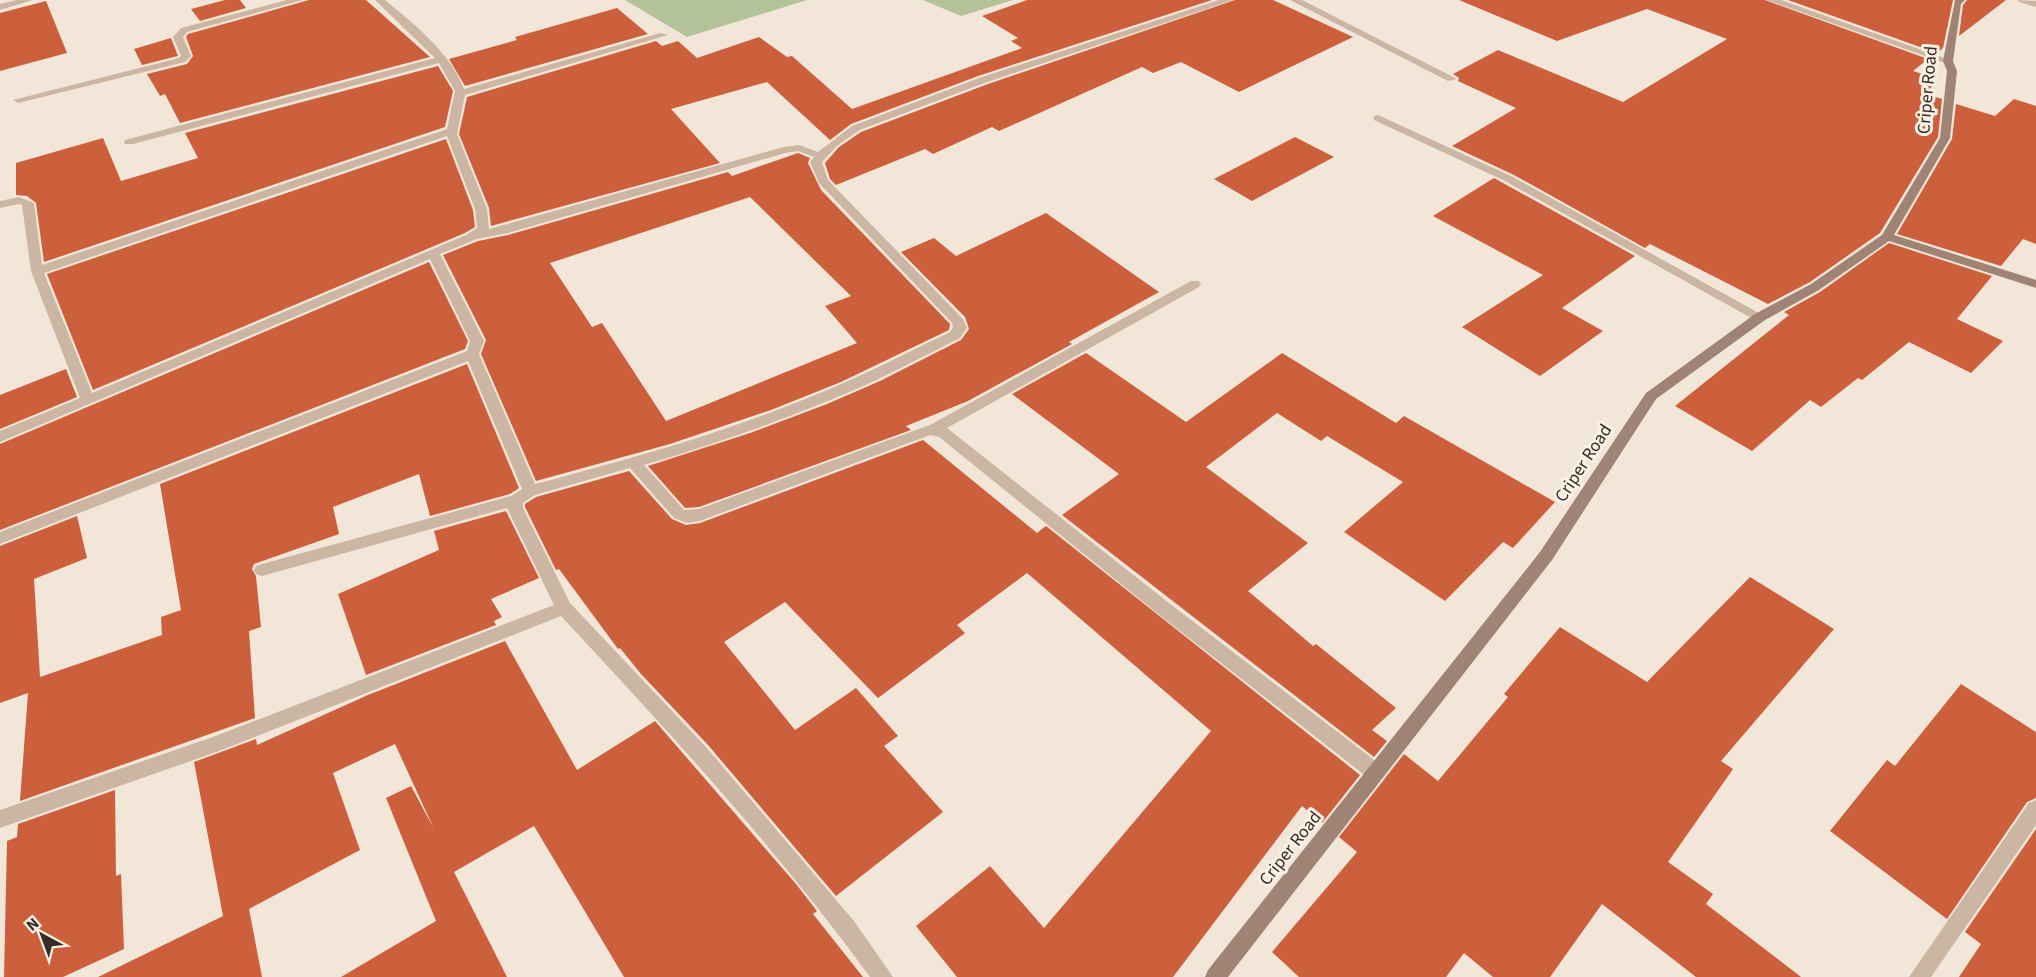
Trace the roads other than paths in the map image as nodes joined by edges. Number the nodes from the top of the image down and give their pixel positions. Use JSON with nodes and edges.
{"nodes":[{"id":1,"x":28,"y":0,"type":"edge"},
{"id":2,"x":297,"y":0,"type":"edge"},
{"id":3,"x":380,"y":0,"type":"edge"},
{"id":4,"x":1190,"y":0,"type":"edge"},
{"id":5,"x":1228,"y":0,"type":"edge"},
{"id":6,"x":1295,"y":0,"type":"edge"},
{"id":7,"x":1772,"y":0,"type":"edge"},
{"id":8,"x":1960,"y":0,"type":"edge"},
{"id":9,"x":2022,"y":0,"type":"edge"},
{"id":10,"x":2036,"y":4,"type":"edge"},
{"id":11,"x":0,"y":7,"type":"edge"},
{"id":12,"x":1205,"y":8,"type":"junction"},
{"id":13,"x":663,"y":35,"type":"dead end"},
{"id":14,"x":441,"y":60,"type":"junction"},
{"id":15,"x":1948,"y":61,"type":"junction"},
{"id":16,"x":1452,"y":79,"type":"dead end"},
{"id":17,"x":460,"y":93,"type":"junction"},
{"id":18,"x":18,"y":100,"type":"dead end"},
{"id":19,"x":1378,"y":118,"type":"dead end"},
{"id":20,"x":452,"y":131,"type":"junction"},
{"id":21,"x":129,"y":142,"type":"dead end"},
{"id":22,"x":820,"y":156,"type":"junction"},
{"id":23,"x":0,"y":205,"type":"edge"},
{"id":24,"x":472,"y":236,"type":"junction"},
{"id":25,"x":1887,"y":237,"type":"junction"},
{"id":26,"x":434,"y":252,"type":"junction"},
{"id":27,"x":37,"y":272,"type":"junction"},
{"id":28,"x":1195,"y":284,"type":"dead end"},
{"id":29,"x":2036,"y":284,"type":"edge"},
{"id":30,"x":1760,"y":316,"type":"junction"},
{"id":31,"x":472,"y":354,"type":"junction"},
{"id":32,"x":88,"y":401,"type":"junction"},
{"id":33,"x":933,"y":430,"type":"junction"},
{"id":34,"x":0,"y":437,"type":"edge"},
{"id":35,"x":634,"y":463,"type":"junction"},
{"id":36,"x":530,"y":491,"type":"junction"},
{"id":37,"x":516,"y":500,"type":"junction"},
{"id":38,"x":0,"y":538,"type":"edge"},
{"id":39,"x":262,"y":570,"type":"dead end"},
{"id":40,"x":564,"y":608,"type":"junction"},
{"id":41,"x":1374,"y":771,"type":"junction"},
{"id":42,"x":2036,"y":809,"type":"edge"},
{"id":43,"x":0,"y":819,"type":"edge"},
{"id":44,"x":883,"y":977,"type":"edge"},
{"id":45,"x":1215,"y":977,"type":"edge"},
{"id":46,"x":1919,"y":977,"type":"edge"}],
"edges":[{"from":1,"to":11,"type":"street"},
{"from":2,"to":18,"type":"street"},
{"from":3,"to":14,"type":"street"},
{"from":4,"to":12,"type":"street"},
{"from":5,"to":12,"type":"street"},
{"from":6,"to":16,"type":"street"},
{"from":7,"to":15,"type":"street"},
{"from":8,"to":15,"type":"main road","name":"Criper Road"},
{"from":9,"to":10,"type":"street"},
{"from":12,"to":22,"type":"street"},
{"from":13,"to":17,"type":"street"},
{"from":14,"to":17,"type":"street"},
{"from":14,"to":21,"type":"street"},
{"from":15,"to":25,"type":"main road","name":"Criper Road"},
{"from":17,"to":20,"type":"street"},
{"from":19,"to":30,"type":"street"},
{"from":20,"to":24,"type":"street"},
{"from":20,"to":27,"type":"street"},
{"from":22,"to":24,"type":"street"},
{"from":22,"to":35,"type":"street"},
{"from":23,"to":27,"type":"street"},
{"from":24,"to":26,"type":"street"},
{"from":25,"to":29,"type":"main road"},
{"from":25,"to":30,"type":"main road","name":"Criper Road"},
{"from":26,"to":31,"type":"street"},
{"from":26,"to":32,"type":"street"},
{"from":27,"to":32,"type":"street"},
{"from":28,"to":33,"type":"street"},
{"from":30,"to":41,"type":"main road","name":"Criper Road"},
{"from":31,"to":36,"type":"street"},
{"from":31,"to":38,"type":"street"},
{"from":32,"to":34,"type":"street"},
{"from":33,"to":35,"type":"street"},
{"from":33,"to":41,"type":"street"},
{"from":35,"to":36,"type":"street"},
{"from":36,"to":37,"type":"street"},
{"from":37,"to":39,"type":"street"},
{"from":37,"to":40,"type":"street"},
{"from":40,"to":43,"type":"street"},
{"from":40,"to":44,"type":"street"},
{"from":41,"to":45,"type":"main road","name":"Criper Road"},
{"from":42,"to":46,"type":"street"}]}
